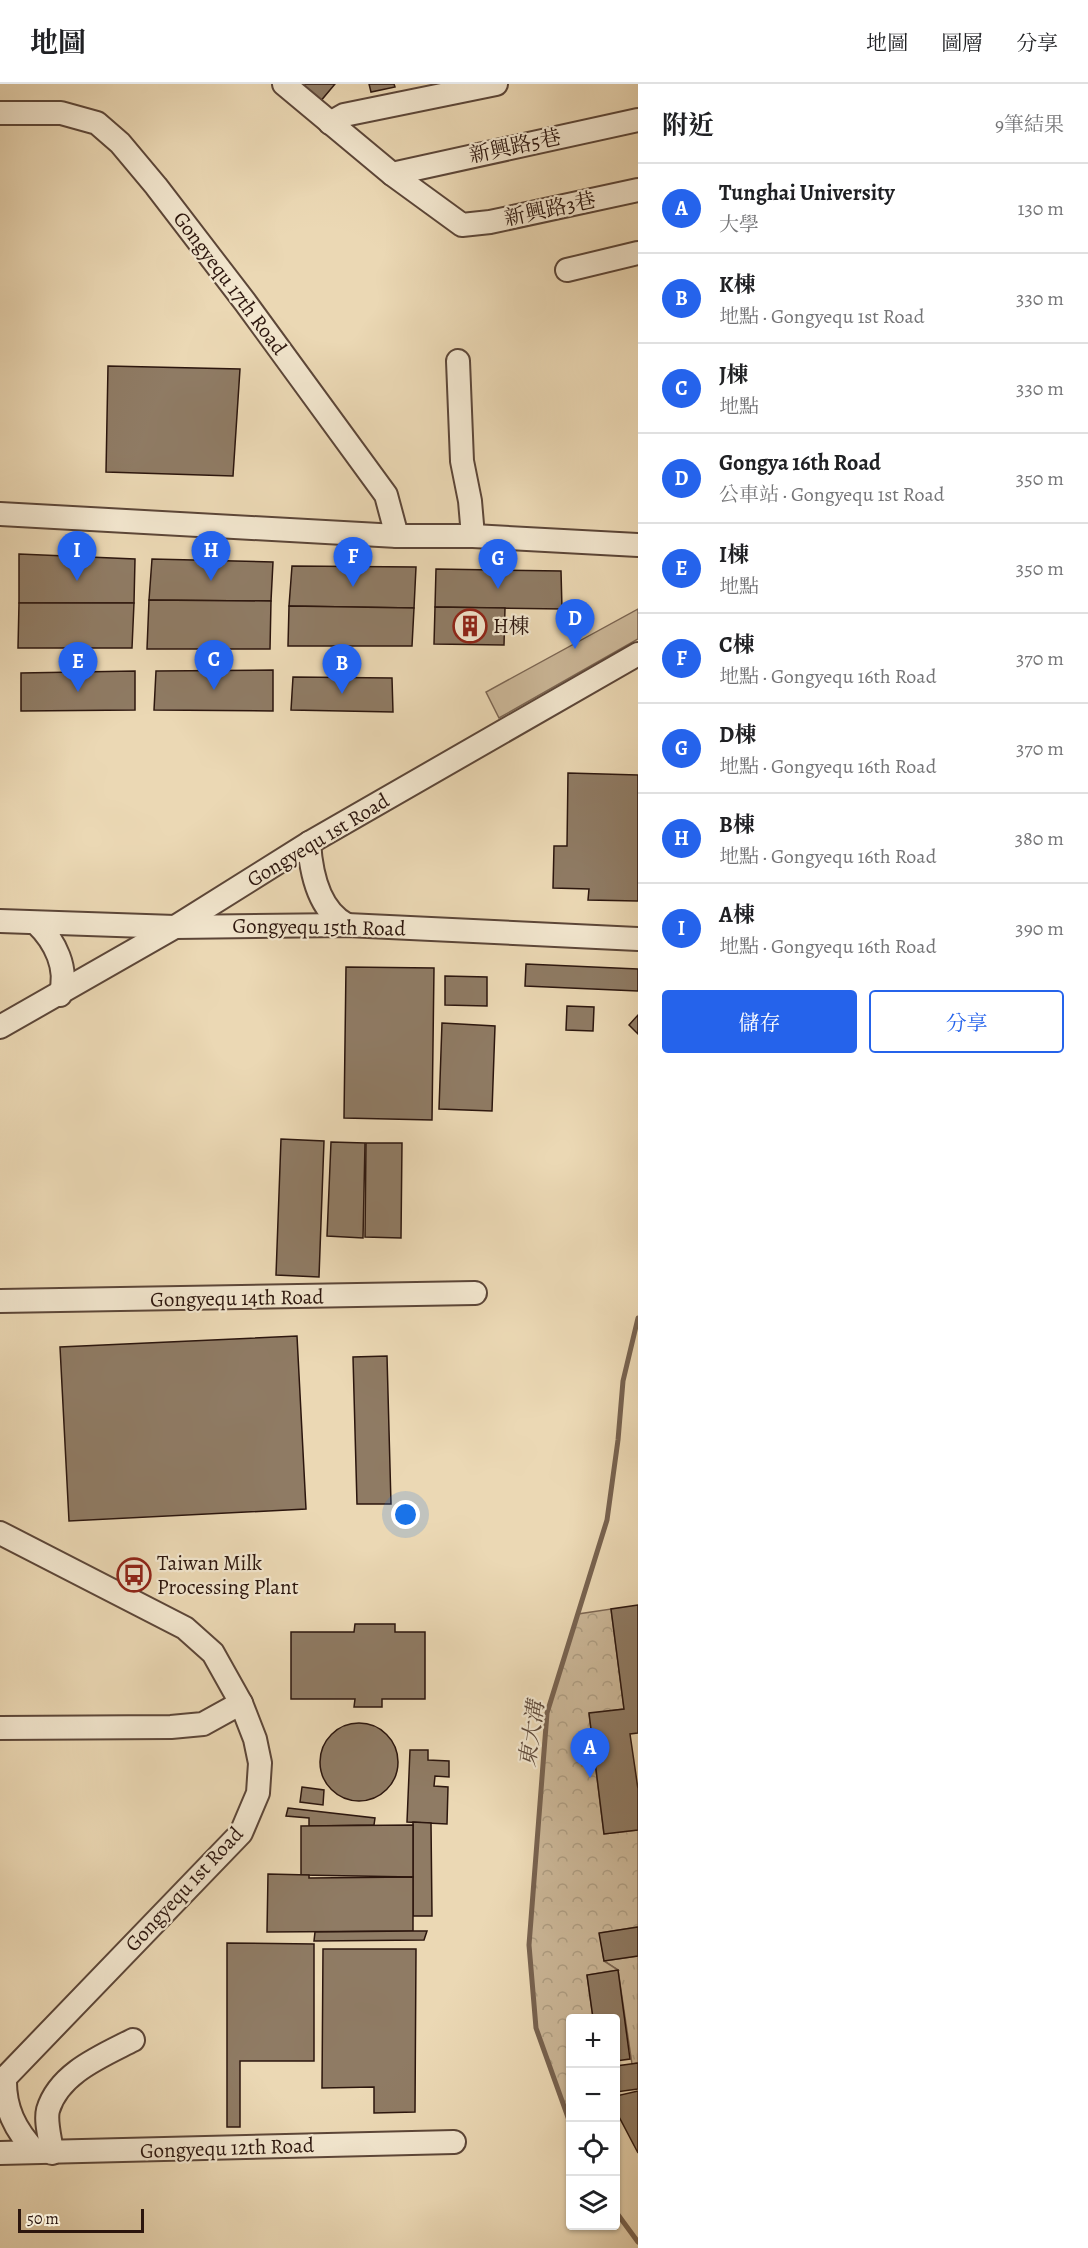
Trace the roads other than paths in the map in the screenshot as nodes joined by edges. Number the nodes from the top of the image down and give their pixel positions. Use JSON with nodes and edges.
{"nodes":[{"id":1,"x":284,"y":84,"type":"edge"},
{"id":2,"x":496,"y":84,"type":"edge"},
{"id":3,"x":0,"y":113,"type":"edge"},
{"id":4,"x":638,"y":120,"type":"edge"},
{"id":5,"x":330,"y":123,"type":"junction"},
{"id":6,"x":392,"y":174,"type":"junction"},
{"id":7,"x":638,"y":190,"type":"edge"},
{"id":8,"x":638,"y":253,"type":"edge"},
{"id":9,"x":567,"y":270,"type":"dead end"},
{"id":10,"x":458,"y":361,"type":"dead end"},
{"id":11,"x":0,"y":514,"type":"edge"},
{"id":12,"x":397,"y":536,"type":"junction"},
{"id":13,"x":473,"y":536,"type":"junction"},
{"id":14,"x":638,"y":545,"type":"edge"},
{"id":15,"x":638,"y":654,"type":"edge"},
{"id":16,"x":309,"y":843,"type":"junction"},
{"id":17,"x":0,"y":921,"type":"edge"},
{"id":18,"x":36,"y":923,"type":"junction"},
{"id":19,"x":347,"y":925,"type":"junction"},
{"id":20,"x":175,"y":927,"type":"junction"},
{"id":21,"x":638,"y":939,"type":"edge"},
{"id":22,"x":60,"y":995,"type":"junction"},
{"id":23,"x":0,"y":1027,"type":"edge"},
{"id":24,"x":475,"y":1293,"type":"dead end"},
{"id":25,"x":0,"y":1301,"type":"edge"},
{"id":26,"x":0,"y":1533,"type":"edge"},
{"id":27,"x":241,"y":1703,"type":"junction"},
{"id":28,"x":0,"y":1728,"type":"edge"},
{"id":29,"x":133,"y":2040,"type":"dead end"},
{"id":30,"x":3,"y":2080,"type":"edge"},
{"id":31,"x":454,"y":2142,"type":"dead end"},
{"id":32,"x":44,"y":2152,"type":"junction"},
{"id":33,"x":0,"y":2153,"type":"edge"}],
"edges":[{"from":1,"to":5,"type":"street"},
{"from":2,"to":5,"type":"street"},
{"from":3,"to":12,"type":"street","name":"Gongyequ 17th Road"},
{"from":4,"to":6,"type":"street","name":"新興路5巷"},
{"from":5,"to":6,"type":"street"},
{"from":6,"to":7,"type":"street","name":"新興路3巷"},
{"from":8,"to":9,"type":"street"},
{"from":10,"to":13,"type":"street"},
{"from":11,"to":12,"type":"street"},
{"from":12,"to":13,"type":"street"},
{"from":13,"to":14,"type":"street"},
{"from":15,"to":16,"type":"street","name":"Gongyequ 1st Road"},
{"from":16,"to":19,"type":"street"},
{"from":16,"to":20,"type":"street","name":"Gongyequ 1st Road"},
{"from":17,"to":18,"type":"street","name":"Gongyequ 15th Road"},
{"from":18,"to":20,"type":"street","name":"Gongyequ 15th Road"},
{"from":18,"to":22,"type":"street"},
{"from":19,"to":20,"type":"street","name":"Gongyequ 15th Road"},
{"from":19,"to":21,"type":"street","name":"Gongyequ 15th Road"},
{"from":20,"to":22,"type":"street","name":"Gongyequ 1st Road"},
{"from":22,"to":23,"type":"street","name":"Gongyequ 1st Road"},
{"from":24,"to":25,"type":"street","name":"Gongyequ 14th Road"},
{"from":26,"to":27,"type":"street","name":"Gongyequ 1st Road"},
{"from":27,"to":28,"type":"street"},
{"from":27,"to":30,"type":"street","name":"Gongyequ 1st Road"},
{"from":29,"to":32,"type":"street"},
{"from":30,"to":32,"type":"street"},
{"from":31,"to":32,"type":"street","name":"Gongyequ 12th Road"},
{"from":32,"to":33,"type":"street","name":"Gongyequ 12th Road"}]}
